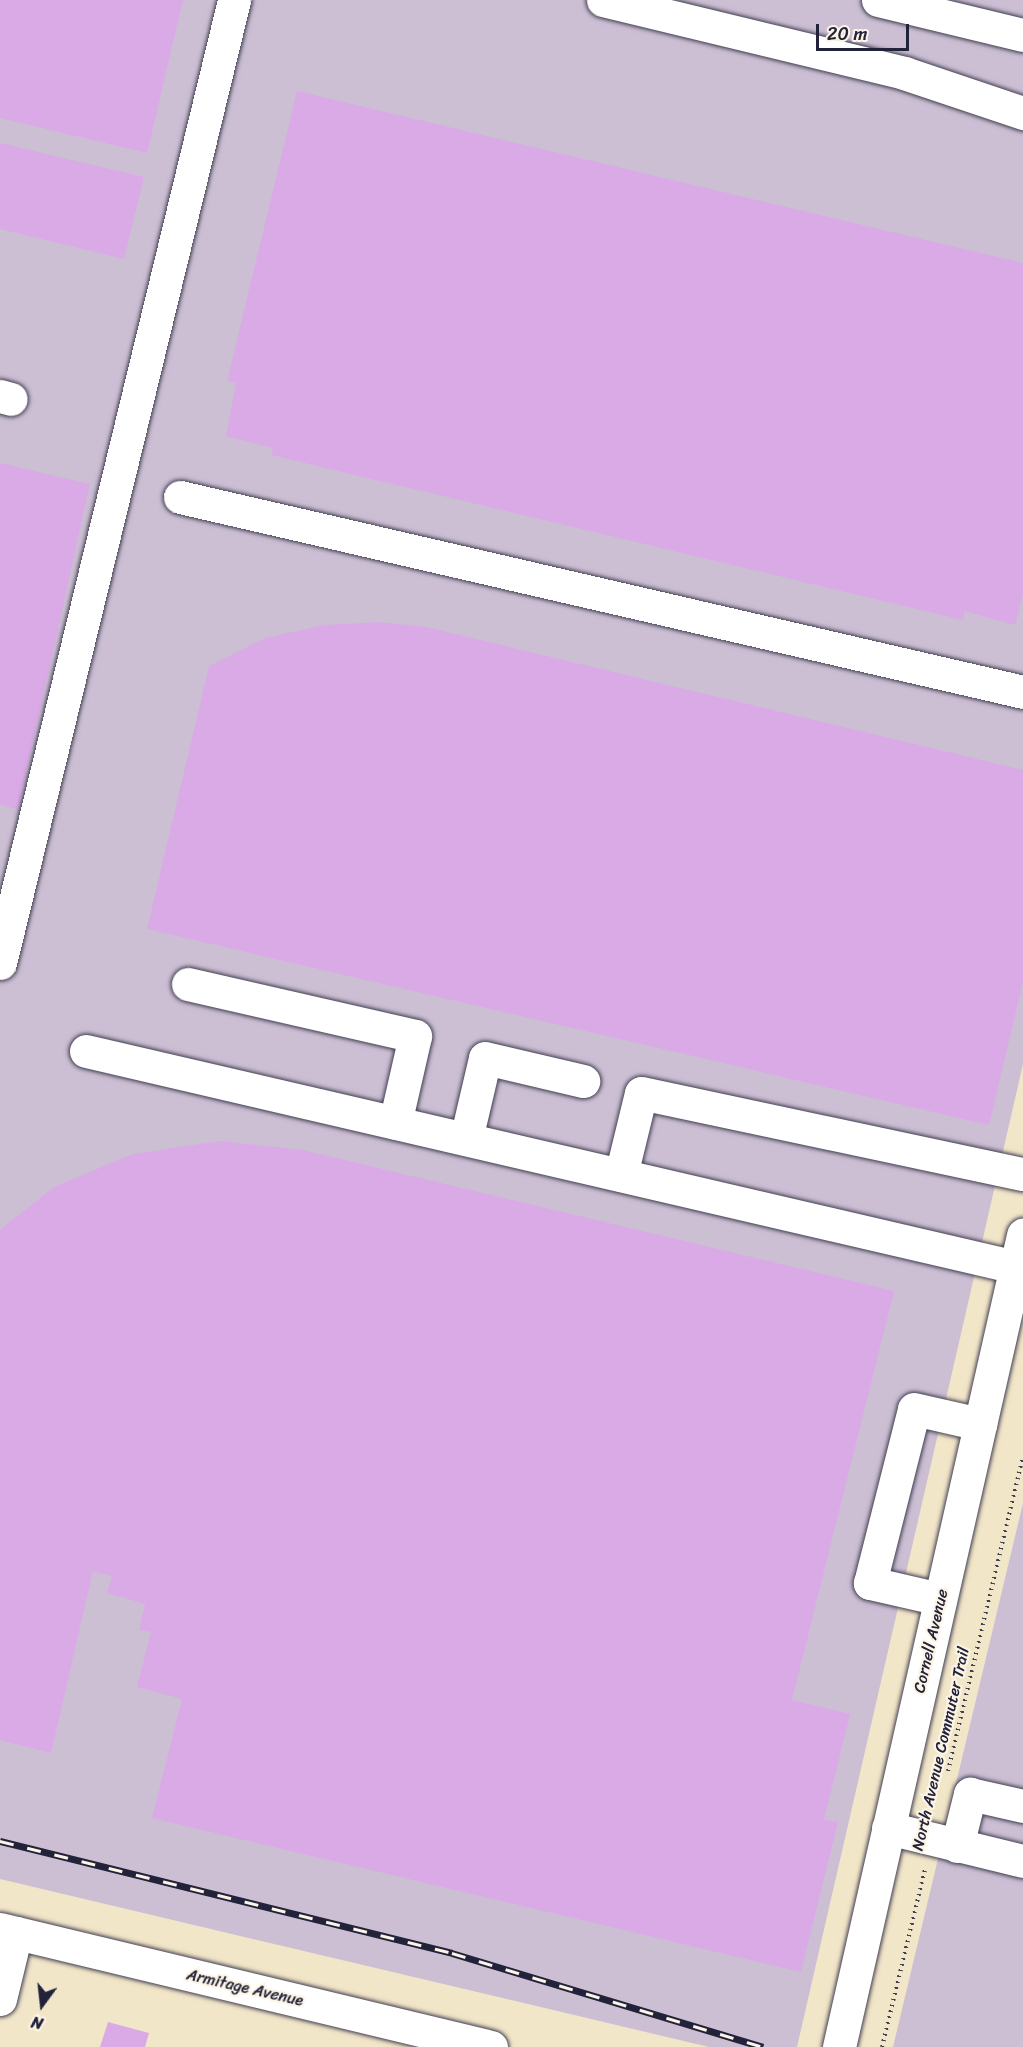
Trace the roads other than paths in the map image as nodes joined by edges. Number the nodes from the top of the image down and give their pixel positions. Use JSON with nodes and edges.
{"nodes":[{"id":1,"x":234,"y":0,"type":"edge"},
{"id":2,"x":603,"y":0,"type":"edge"},
{"id":3,"x":878,"y":0,"type":"edge"},
{"id":4,"x":917,"y":5,"type":"edge"},
{"id":5,"x":1023,"y":35,"type":"edge"},
{"id":6,"x":1023,"y":113,"type":"edge"},
{"id":7,"x":180,"y":497,"type":"dead end"},
{"id":8,"x":1023,"y":692,"type":"edge"},
{"id":9,"x":0,"y":963,"type":"edge"},
{"id":10,"x":188,"y":984,"type":"dead end"},
{"id":11,"x":86,"y":1051,"type":"dead end"},
{"id":12,"x":583,"y":1081,"type":"dead end"},
{"id":13,"x":394,"y":1123,"type":"junction"},
{"id":14,"x":466,"y":1139,"type":"junction"},
{"id":15,"x":1023,"y":1174,"type":"edge"},
{"id":16,"x":621,"y":1175,"type":"junction"},
{"id":17,"x":1023,"y":1235,"type":"edge"},
{"id":18,"x":1016,"y":1267,"type":"junction"},
{"id":19,"x":980,"y":1424,"type":"junction"},
{"id":20,"x":940,"y":1599,"type":"junction"},
{"id":21,"x":1023,"y":1806,"type":"edge"},
{"id":22,"x":888,"y":1828,"type":"junction"},
{"id":23,"x":945,"y":1843,"type":"junction"},
{"id":24,"x":1023,"y":1861,"type":"edge"},
{"id":25,"x":8,"y":1931,"type":"edge"},
{"id":26,"x":0,"y":1999,"type":"edge"},
{"id":27,"x":478,"y":2046,"type":"edge"},
{"id":28,"x":839,"y":2047,"type":"edge"}],
"edges":[{"from":1,"to":9,"type":"street"},
{"from":2,"to":6,"type":"street"},
{"from":3,"to":4,"type":"street"},
{"from":4,"to":5,"type":"street"},
{"from":7,"to":8,"type":"street"},
{"from":10,"to":13,"type":"street"},
{"from":11,"to":13,"type":"street"},
{"from":12,"to":14,"type":"street"},
{"from":13,"to":14,"type":"street"},
{"from":14,"to":16,"type":"street"},
{"from":15,"to":16,"type":"street"},
{"from":16,"to":18,"type":"street"},
{"from":17,"to":18,"type":"street","name":"Cornell Avenue"},
{"from":18,"to":19,"type":"street","name":"Cornell Avenue"},
{"from":19,"to":20,"type":"street","name":"Cornell Avenue"},
{"from":19,"to":20,"type":"street"},
{"from":20,"to":22,"type":"street","name":"Cornell Avenue"},
{"from":21,"to":23,"type":"street"},
{"from":22,"to":23,"type":"street"},
{"from":22,"to":28,"type":"street","name":"Cornell Avenue"},
{"from":23,"to":24,"type":"street"},
{"from":25,"to":26,"type":"street"},
{"from":25,"to":27,"type":"street","name":"Armitage Avenue"}]}
